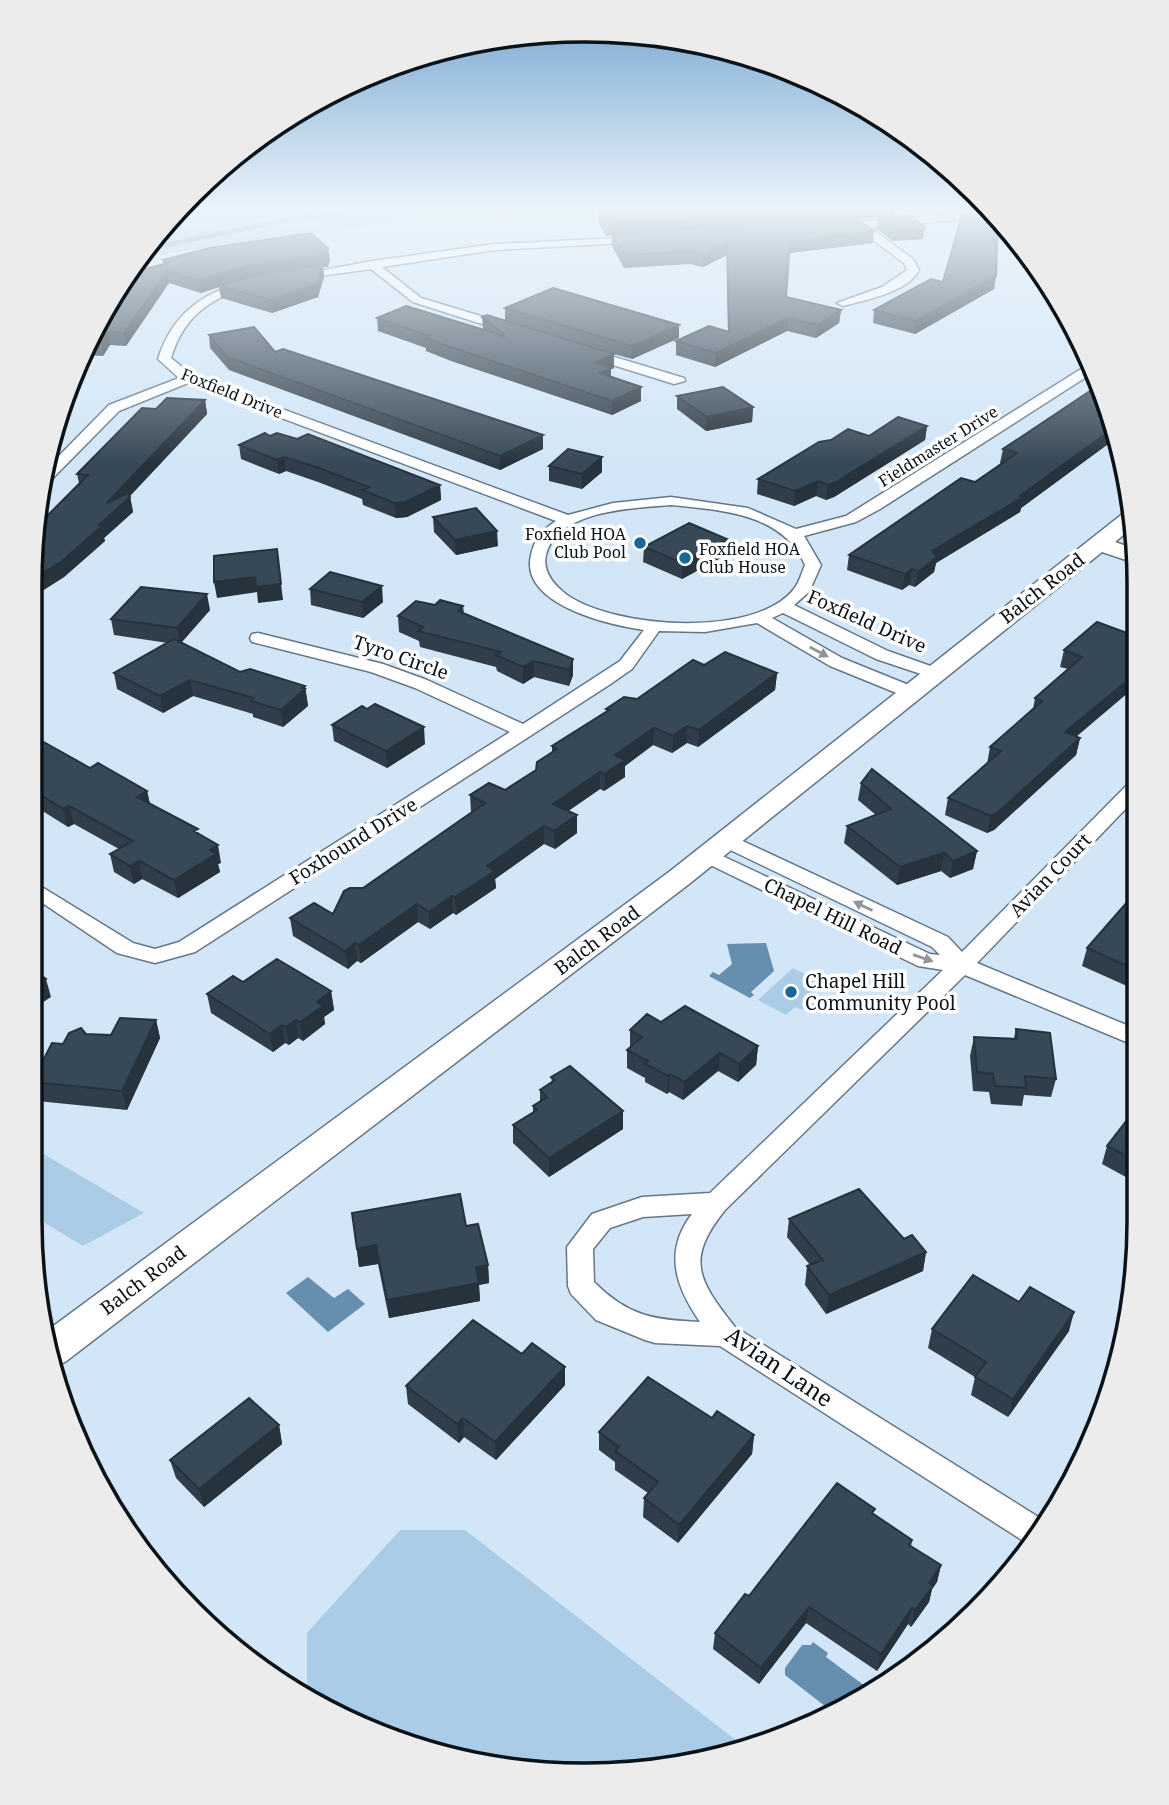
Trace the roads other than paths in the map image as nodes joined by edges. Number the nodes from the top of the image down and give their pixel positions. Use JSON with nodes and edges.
{"nodes":[{"id":1,"x":209,"y":295,"type":"edge"},
{"id":2,"x":411,"y":295,"type":"edge"},
{"id":3,"x":867,"y":295,"type":"edge"},
{"id":4,"x":843,"y":303,"type":"dead end"},
{"id":5,"x":522,"y":333,"type":"edge"},
{"id":6,"x":575,"y":349,"type":"edge"},
{"id":7,"x":1084,"y":373,"type":"edge"},
{"id":8,"x":188,"y":379,"type":"junction"},
{"id":9,"x":679,"y":381,"type":"dead end"},
{"id":10,"x":54,"y":468,"type":"edge"},
{"id":11,"x":567,"y":520,"type":"junction"},
{"id":12,"x":1124,"y":532,"type":"edge"},
{"id":13,"x":793,"y":534,"type":"junction"},
{"id":14,"x":1099,"y":544,"type":"junction"},
{"id":15,"x":1126,"y":553,"type":"edge"},
{"id":16,"x":784,"y":607,"type":"junction"},
{"id":17,"x":760,"y":618,"type":"junction"},
{"id":18,"x":653,"y":627,"type":"junction"},
{"id":19,"x":258,"y":638,"type":"dead end"},
{"id":20,"x":933,"y":673,"type":"junction"},
{"id":21,"x":910,"y":692,"type":"junction"},
{"id":22,"x":524,"y":732,"type":"junction"},
{"id":23,"x":1127,"y":796,"type":"edge"},
{"id":24,"x":716,"y":848,"type":"junction"},
{"id":25,"x":42,"y":894,"type":"edge"},
{"id":26,"x":962,"y":965,"type":"junction"},
{"id":27,"x":1127,"y":1034,"type":"edge"},
{"id":28,"x":716,"y":1203,"type":"junction"},
{"id":29,"x":725,"y":1335,"type":"junction"},
{"id":30,"x":57,"y":1346,"type":"edge"},
{"id":31,"x":1031,"y":1529,"type":"edge"}],
"edges":[{"from":1,"to":8,"type":"street","name":"Foxfield Drive"},
{"from":2,"to":5,"type":"street"},
{"from":3,"to":4,"type":"street"},
{"from":6,"to":9,"type":"street"},
{"from":7,"to":13,"type":"street","name":"Fieldmaster Drive"},
{"from":8,"to":10,"type":"street"},
{"from":8,"to":11,"type":"street","name":"Foxfield Drive"},
{"from":11,"to":13,"type":"street"},
{"from":11,"to":18,"type":"street"},
{"from":12,"to":14,"type":"street","name":"Balch Road"},
{"from":13,"to":16,"type":"street"},
{"from":14,"to":15,"type":"street"},
{"from":14,"to":20,"type":"street","name":"Balch Road"},
{"from":16,"to":17,"type":"street"},
{"from":16,"to":20,"type":"street","name":"Foxfield Drive"},
{"from":17,"to":18,"type":"street"},
{"from":17,"to":21,"type":"street","one_way":true},
{"from":18,"to":22,"type":"street","name":"Foxhound Drive"},
{"from":19,"to":22,"type":"street","name":"Tyro Circle"},
{"from":20,"to":21,"type":"street","name":"Balch Road"},
{"from":21,"to":24,"type":"street","name":"Balch Road"},
{"from":22,"to":25,"type":"street","name":"Foxhound Drive"},
{"from":23,"to":26,"type":"street","name":"Avian Court"},
{"from":24,"to":26,"type":"street","name":"Chapel Hill Road"},
{"from":24,"to":30,"type":"street","name":"Balch Road"},
{"from":26,"to":27,"type":"street","name":"Chapel Hill Road"},
{"from":26,"to":28,"type":"street","name":"Avian Lane"},
{"from":28,"to":29,"type":"street","name":"Avian Lane"},
{"from":28,"to":29,"type":"street"},
{"from":29,"to":31,"type":"street","name":"Avian Lane"}]}
